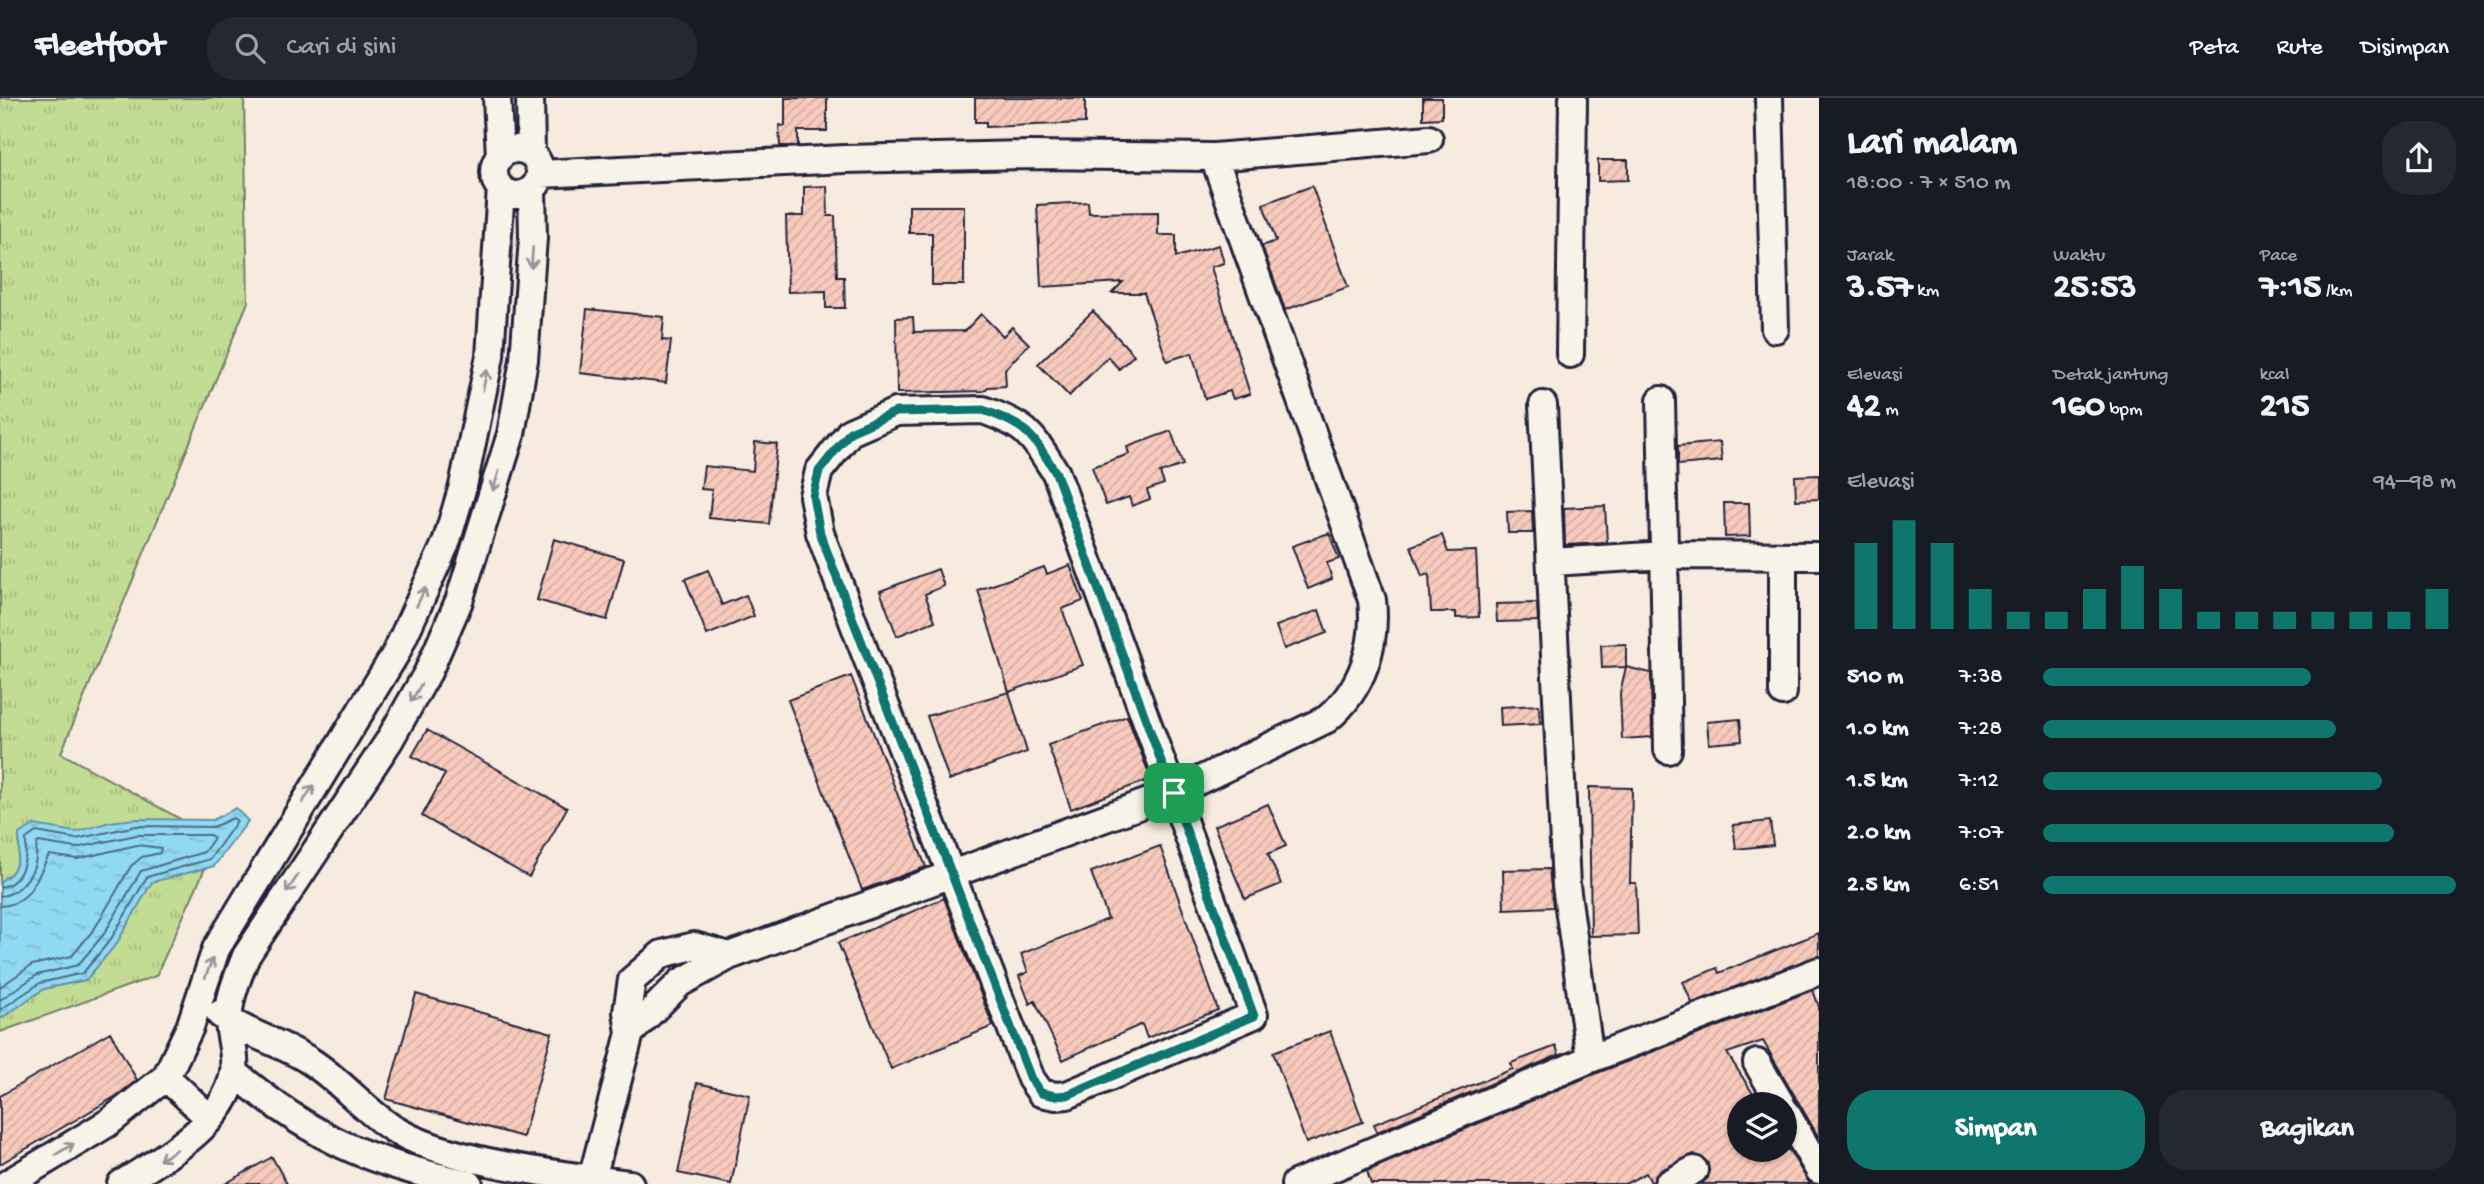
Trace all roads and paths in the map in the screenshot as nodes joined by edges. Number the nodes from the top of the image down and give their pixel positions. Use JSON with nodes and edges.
{"nodes":[{"id":1,"x":497,"y":98,"type":"edge"},
{"id":2,"x":530,"y":98,"type":"edge"},
{"id":3,"x":1573,"y":98,"type":"edge"},
{"id":4,"x":1769,"y":98,"type":"edge"},
{"id":5,"x":1429,"y":139,"type":"dead end"},
{"id":6,"x":500,"y":156,"type":"junction"},
{"id":7,"x":1214,"y":157,"type":"junction"},
{"id":8,"x":535,"y":172,"type":"junction"},
{"id":9,"x":501,"y":188,"type":"junction"},
{"id":10,"x":1774,"y":330,"type":"dead end"},
{"id":11,"x":1570,"y":354,"type":"dead end"},
{"id":12,"x":1661,"y":400,"type":"dead end"},
{"id":13,"x":1543,"y":405,"type":"dead end"},
{"id":14,"x":1667,"y":555,"type":"junction"},
{"id":15,"x":1783,"y":556,"type":"junction"},
{"id":16,"x":1819,"y":556,"type":"edge"},
{"id":17,"x":1552,"y":562,"type":"junction"},
{"id":18,"x":1783,"y":691,"type":"dead end"},
{"id":19,"x":1668,"y":750,"type":"dead end"},
{"id":20,"x":1174,"y":793,"type":"junction"},
{"id":21,"x":953,"y":875,"type":"junction"},
{"id":22,"x":729,"y":956,"type":"junction"},
{"id":23,"x":1819,"y":971,"type":"edge"},
{"id":24,"x":199,"y":998,"type":"junction"},
{"id":25,"x":229,"y":1021,"type":"junction"},
{"id":26,"x":630,"y":1033,"type":"junction"},
{"id":27,"x":1590,"y":1059,"type":"junction"},
{"id":28,"x":1757,"y":1063,"type":"dead end"},
{"id":29,"x":234,"y":1072,"type":"junction"},
{"id":30,"x":166,"y":1077,"type":"junction"},
{"id":31,"x":1774,"y":1092,"type":"edge"},
{"id":32,"x":209,"y":1118,"type":"junction"},
{"id":33,"x":1797,"y":1132,"type":"edge"},
{"id":34,"x":1694,"y":1170,"type":"dead end"},
{"id":35,"x":1819,"y":1170,"type":"edge"},
{"id":36,"x":592,"y":1179,"type":"junction"},
{"id":37,"x":7,"y":1184,"type":"edge"},
{"id":38,"x":121,"y":1184,"type":"edge"},
{"id":39,"x":469,"y":1184,"type":"edge"},
{"id":40,"x":630,"y":1184,"type":"edge"},
{"id":41,"x":1295,"y":1184,"type":"edge"},
{"id":42,"x":1668,"y":1184,"type":"edge"}],
"edges":[{"from":1,"to":6,"type":"street"},
{"from":2,"to":8,"type":"street"},
{"from":3,"to":11,"type":"street"},
{"from":4,"to":10,"type":"street"},
{"from":5,"to":7,"type":"street"},
{"from":6,"to":8,"type":"street"},
{"from":6,"to":9,"type":"street"},
{"from":7,"to":8,"type":"street"},
{"from":7,"to":20,"type":"street"},
{"from":8,"to":9,"type":"street"},
{"from":8,"to":25,"type":"street","one_way":true},
{"from":24,"to":9,"type":"street","one_way":true},
{"from":12,"to":14,"type":"street"},
{"from":13,"to":17,"type":"street"},
{"from":14,"to":15,"type":"street"},
{"from":14,"to":17,"type":"street"},
{"from":14,"to":19,"type":"street"},
{"from":15,"to":16,"type":"street"},
{"from":15,"to":18,"type":"street"},
{"from":17,"to":27,"type":"street"},
{"from":20,"to":21,"type":"street"},
{"from":20,"to":21,"type":"street"},
{"from":20,"to":21,"type":"street"},
{"from":21,"to":22,"type":"street"},
{"from":22,"to":26,"type":"street"},
{"from":22,"to":26,"type":"street"},
{"from":23,"to":27,"type":"street"},
{"from":24,"to":25,"type":"street"},
{"from":24,"to":30,"type":"street"},
{"from":25,"to":29,"type":"street"},
{"from":25,"to":36,"type":"street"},
{"from":26,"to":36,"type":"street"},
{"from":27,"to":41,"type":"street"},
{"from":28,"to":31,"type":"street"},
{"from":29,"to":32,"type":"street"},
{"from":29,"to":39,"type":"street"},
{"from":30,"to":32,"type":"street"},
{"from":37,"to":30,"type":"street","one_way":true},
{"from":32,"to":38,"type":"street","one_way":true},
{"from":33,"to":35,"type":"street"},
{"from":34,"to":42,"type":"street"},
{"from":36,"to":40,"type":"street"}]}
